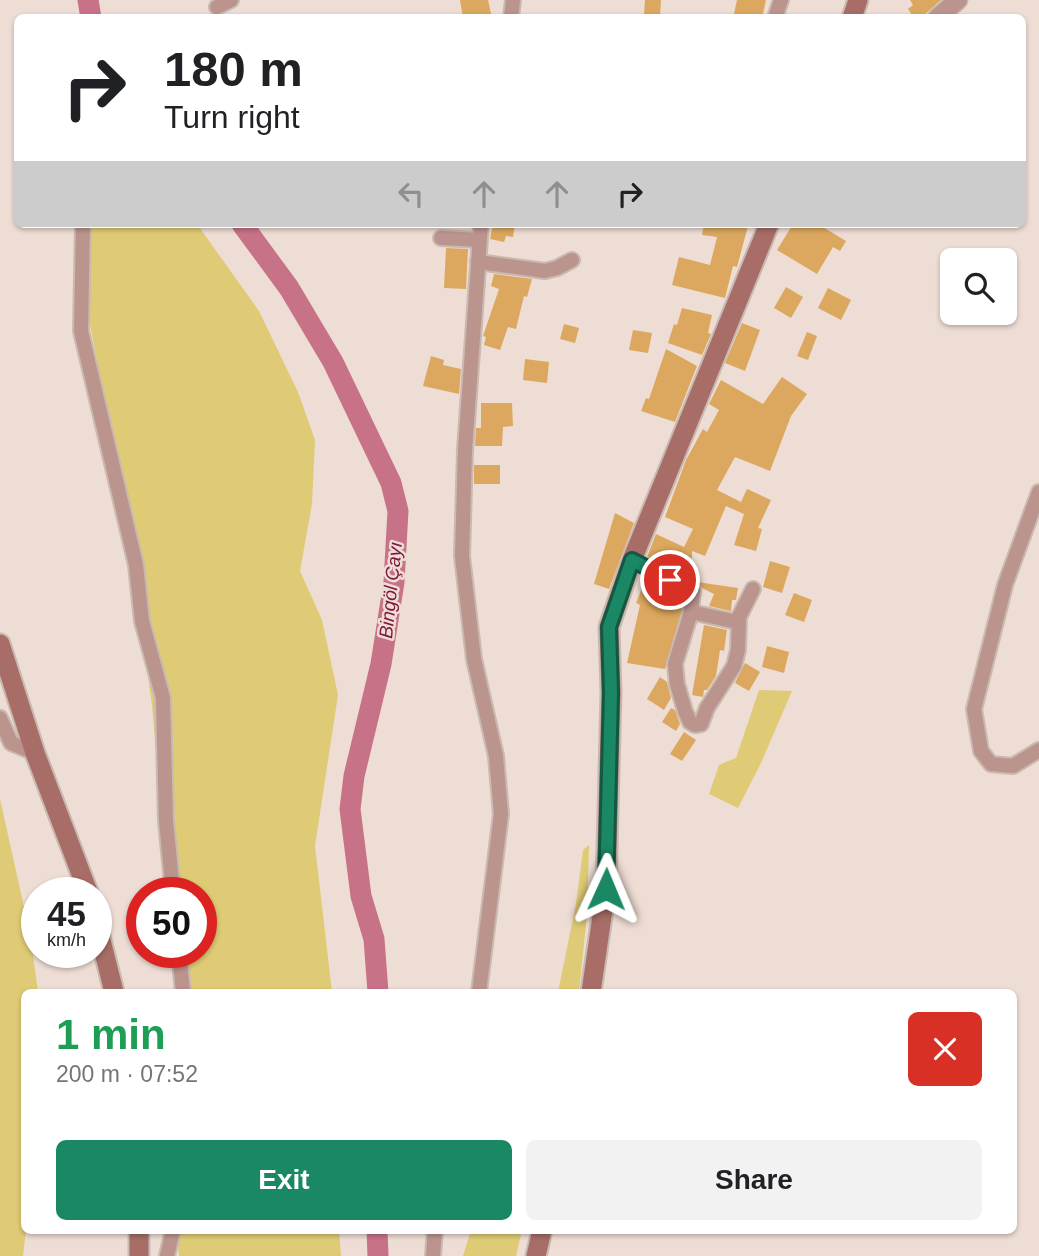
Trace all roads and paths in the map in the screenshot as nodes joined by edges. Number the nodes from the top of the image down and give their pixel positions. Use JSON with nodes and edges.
{"nodes":[{"id":1,"x":958,"y":0,"type":"edge"},
{"id":2,"x":942,"y":14,"type":"edge"},
{"id":3,"x":83,"y":228,"type":"edge"},
{"id":4,"x":480,"y":228,"type":"edge"},
{"id":5,"x":767,"y":228,"type":"edge"},
{"id":6,"x":441,"y":238,"type":"dead end"},
{"id":7,"x":479,"y":240,"type":"junction"},
{"id":8,"x":572,"y":260,"type":"dead end"},
{"id":9,"x":478,"y":262,"type":"junction"},
{"id":10,"x":1039,"y":492,"type":"edge"},
{"id":11,"x":632,"y":560,"type":"junction"},
{"id":12,"x":753,"y":589,"type":"dead end"},
{"id":13,"x":691,"y":612,"type":"junction"},
{"id":14,"x":737,"y":622,"type":"junction"},
{"id":15,"x":0,"y":644,"type":"edge"},
{"id":16,"x":0,"y":718,"type":"edge"},
{"id":17,"x":1039,"y":750,"type":"edge"},
{"id":18,"x":34,"y":754,"type":"junction"},
{"id":19,"x":82,"y":877,"type":"edge"},
{"id":20,"x":172,"y":877,"type":"edge"},
{"id":21,"x":108,"y":968,"type":"edge"},
{"id":22,"x":181,"y":968,"type":"edge"},
{"id":23,"x":113,"y":989,"type":"edge"},
{"id":24,"x":183,"y":989,"type":"edge"},
{"id":25,"x":479,"y":989,"type":"edge"},
{"id":26,"x":591,"y":989,"type":"edge"},
{"id":27,"x":139,"y":1234,"type":"edge"},
{"id":28,"x":172,"y":1234,"type":"edge"},
{"id":29,"x":435,"y":1234,"type":"edge"},
{"id":30,"x":541,"y":1234,"type":"edge"},
{"id":31,"x":139,"y":1256,"type":"edge"},
{"id":32,"x":167,"y":1256,"type":"edge"},
{"id":33,"x":433,"y":1256,"type":"edge"},
{"id":34,"x":536,"y":1256,"type":"edge"}],
"edges":[{"from":1,"to":2,"type":"street"},
{"from":3,"to":20,"type":"street"},
{"from":4,"to":7,"type":"street"},
{"from":5,"to":11,"type":"main road"},
{"from":6,"to":7,"type":"street"},
{"from":7,"to":9,"type":"street"},
{"from":8,"to":9,"type":"street"},
{"from":9,"to":25,"type":"street"},
{"from":10,"to":17,"type":"street"},
{"from":11,"to":13,"type":"street"},
{"from":11,"to":26,"type":"main road"},
{"from":12,"to":14,"type":"street"},
{"from":13,"to":14,"type":"street"},
{"from":13,"to":14,"type":"street"},
{"from":15,"to":18,"type":"main road"},
{"from":16,"to":18,"type":"street"},
{"from":18,"to":19,"type":"main road"},
{"from":21,"to":23,"type":"main road"},
{"from":22,"to":24,"type":"street"},
{"from":27,"to":31,"type":"main road"},
{"from":28,"to":32,"type":"street"},
{"from":29,"to":33,"type":"street"},
{"from":30,"to":34,"type":"main road"}]}
